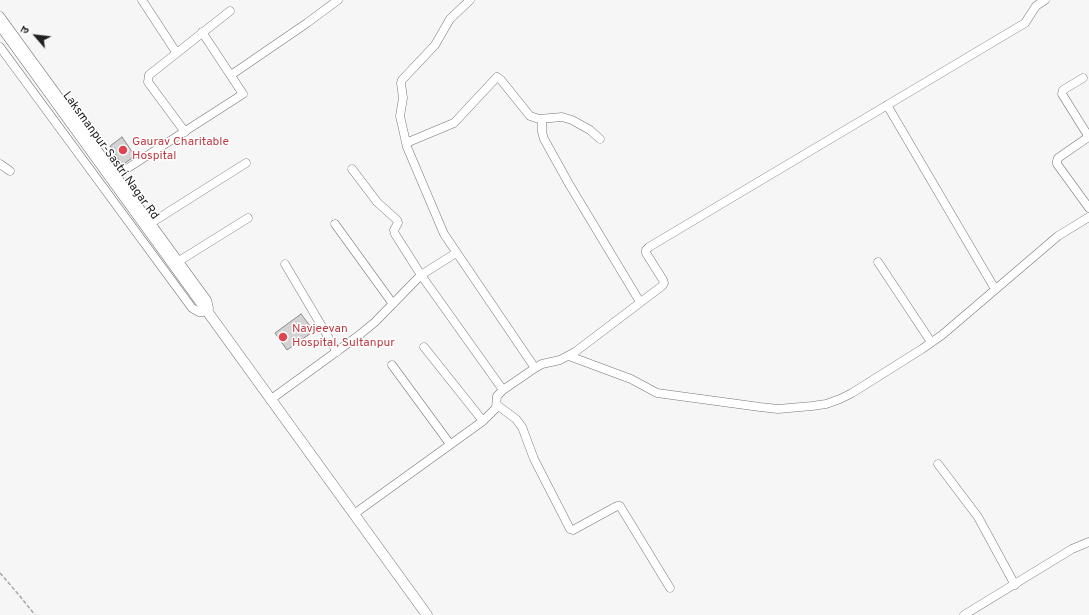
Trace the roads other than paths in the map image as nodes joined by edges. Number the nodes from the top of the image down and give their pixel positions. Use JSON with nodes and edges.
{"nodes":[{"id":1,"x":142,"y":0,"type":"edge"},
{"id":2,"x":338,"y":0,"type":"edge"},
{"id":3,"x":470,"y":0,"type":"edge"},
{"id":4,"x":1045,"y":0,"type":"edge"},
{"id":5,"x":230,"y":11,"type":"dead end"},
{"id":6,"x":0,"y":16,"type":"edge"},
{"id":7,"x":0,"y":25,"type":"edge"},
{"id":8,"x":202,"y":32,"type":"junction"},
{"id":9,"x":0,"y":47,"type":"edge"},
{"id":10,"x":176,"y":52,"type":"junction"},
{"id":11,"x":230,"y":75,"type":"junction"},
{"id":12,"x":1083,"y":78,"type":"dead end"},
{"id":13,"x":887,"y":105,"type":"junction"},
{"id":14,"x":542,"y":119,"type":"junction"},
{"id":15,"x":185,"y":132,"type":"junction"},
{"id":16,"x":600,"y":139,"type":"dead end"},
{"id":17,"x":406,"y":143,"type":"junction"},
{"id":18,"x":246,"y":163,"type":"dead end"},
{"id":19,"x":0,"y":164,"type":"edge"},
{"id":20,"x":352,"y":169,"type":"dead end"},
{"id":21,"x":10,"y":171,"type":"dead end"},
{"id":22,"x":117,"y":175,"type":"junction"},
{"id":23,"x":1089,"y":208,"type":"edge"},
{"id":24,"x":1089,"y":216,"type":"edge"},
{"id":25,"x":248,"y":218,"type":"dead end"},
{"id":26,"x":151,"y":223,"type":"junction"},
{"id":27,"x":335,"y":224,"type":"dead end"},
{"id":28,"x":456,"y":253,"type":"junction"},
{"id":29,"x":179,"y":261,"type":"junction"},
{"id":30,"x":878,"y":262,"type":"dead end"},
{"id":31,"x":285,"y":264,"type":"dead end"},
{"id":32,"x":421,"y":275,"type":"junction"},
{"id":33,"x":996,"y":289,"type":"junction"},
{"id":34,"x":640,"y":302,"type":"junction"},
{"id":35,"x":393,"y":304,"type":"junction"},
{"id":36,"x":207,"y":312,"type":"junction"},
{"id":37,"x":931,"y":342,"type":"junction"},
{"id":38,"x":424,"y":347,"type":"dead end"},
{"id":39,"x":337,"y":352,"type":"junction"},
{"id":40,"x":569,"y":356,"type":"junction"},
{"id":41,"x":392,"y":364,"type":"dead end"},
{"id":42,"x":535,"y":368,"type":"junction"},
{"id":43,"x":503,"y":390,"type":"junction"},
{"id":44,"x":270,"y":400,"type":"junction"},
{"id":45,"x":497,"y":405,"type":"junction"},
{"id":46,"x":483,"y":421,"type":"junction"},
{"id":47,"x":450,"y":444,"type":"junction"},
{"id":48,"x":938,"y":464,"type":"dead end"},
{"id":49,"x":354,"y":514,"type":"junction"},
{"id":50,"x":1089,"y":542,"type":"edge"},
{"id":51,"x":1015,"y":585,"type":"junction"},
{"id":52,"x":670,"y":588,"type":"dead end"},
{"id":53,"x":427,"y":615,"type":"edge"},
{"id":54,"x":964,"y":615,"type":"edge"}],
"edges":[{"from":1,"to":10,"type":"street"},
{"from":2,"to":11,"type":"street"},
{"from":3,"to":17,"type":"street"},
{"from":4,"to":13,"type":"street"},
{"from":5,"to":8,"type":"street"},
{"from":6,"to":22,"type":"street"},
{"from":7,"to":36,"type":"street","name":"Laksmanpur-Sastri Nagar Rd"},
{"from":8,"to":10,"type":"street"},
{"from":8,"to":11,"type":"street"},
{"from":9,"to":36,"type":"street"},
{"from":10,"to":15,"type":"street"},
{"from":11,"to":15,"type":"street"},
{"from":12,"to":23,"type":"street"},
{"from":13,"to":33,"type":"street"},
{"from":13,"to":34,"type":"street"},
{"from":14,"to":16,"type":"street"},
{"from":14,"to":17,"type":"street"},
{"from":14,"to":34,"type":"street"},
{"from":15,"to":22,"type":"street"},
{"from":17,"to":28,"type":"street"},
{"from":18,"to":26,"type":"street"},
{"from":19,"to":21,"type":"street"},
{"from":20,"to":32,"type":"street"},
{"from":22,"to":26,"type":"street"},
{"from":24,"to":33,"type":"street"},
{"from":25,"to":29,"type":"street"},
{"from":26,"to":29,"type":"street"},
{"from":27,"to":35,"type":"street"},
{"from":28,"to":32,"type":"street"},
{"from":28,"to":42,"type":"street"},
{"from":29,"to":36,"type":"street"},
{"from":30,"to":37,"type":"street"},
{"from":31,"to":39,"type":"street"},
{"from":32,"to":35,"type":"street"},
{"from":32,"to":43,"type":"street"},
{"from":33,"to":37,"type":"street"},
{"from":34,"to":40,"type":"street"},
{"from":35,"to":39,"type":"street"},
{"from":36,"to":44,"type":"street","name":"Laksmanpur-Sastri Nagar Rd"},
{"from":37,"to":40,"type":"street"},
{"from":38,"to":46,"type":"street"},
{"from":39,"to":44,"type":"street"},
{"from":40,"to":42,"type":"street"},
{"from":41,"to":47,"type":"street"},
{"from":42,"to":43,"type":"street"},
{"from":43,"to":45,"type":"street"},
{"from":44,"to":49,"type":"street","name":"Laksmanpur-Sastri Nagar Rd"},
{"from":45,"to":46,"type":"street"},
{"from":45,"to":52,"type":"street"},
{"from":46,"to":47,"type":"street"},
{"from":47,"to":49,"type":"street"},
{"from":48,"to":51,"type":"street"},
{"from":49,"to":53,"type":"street","name":"Laksmanpur-Sastri Nagar Rd"},
{"from":50,"to":51,"type":"street"},
{"from":51,"to":54,"type":"street"}]}
